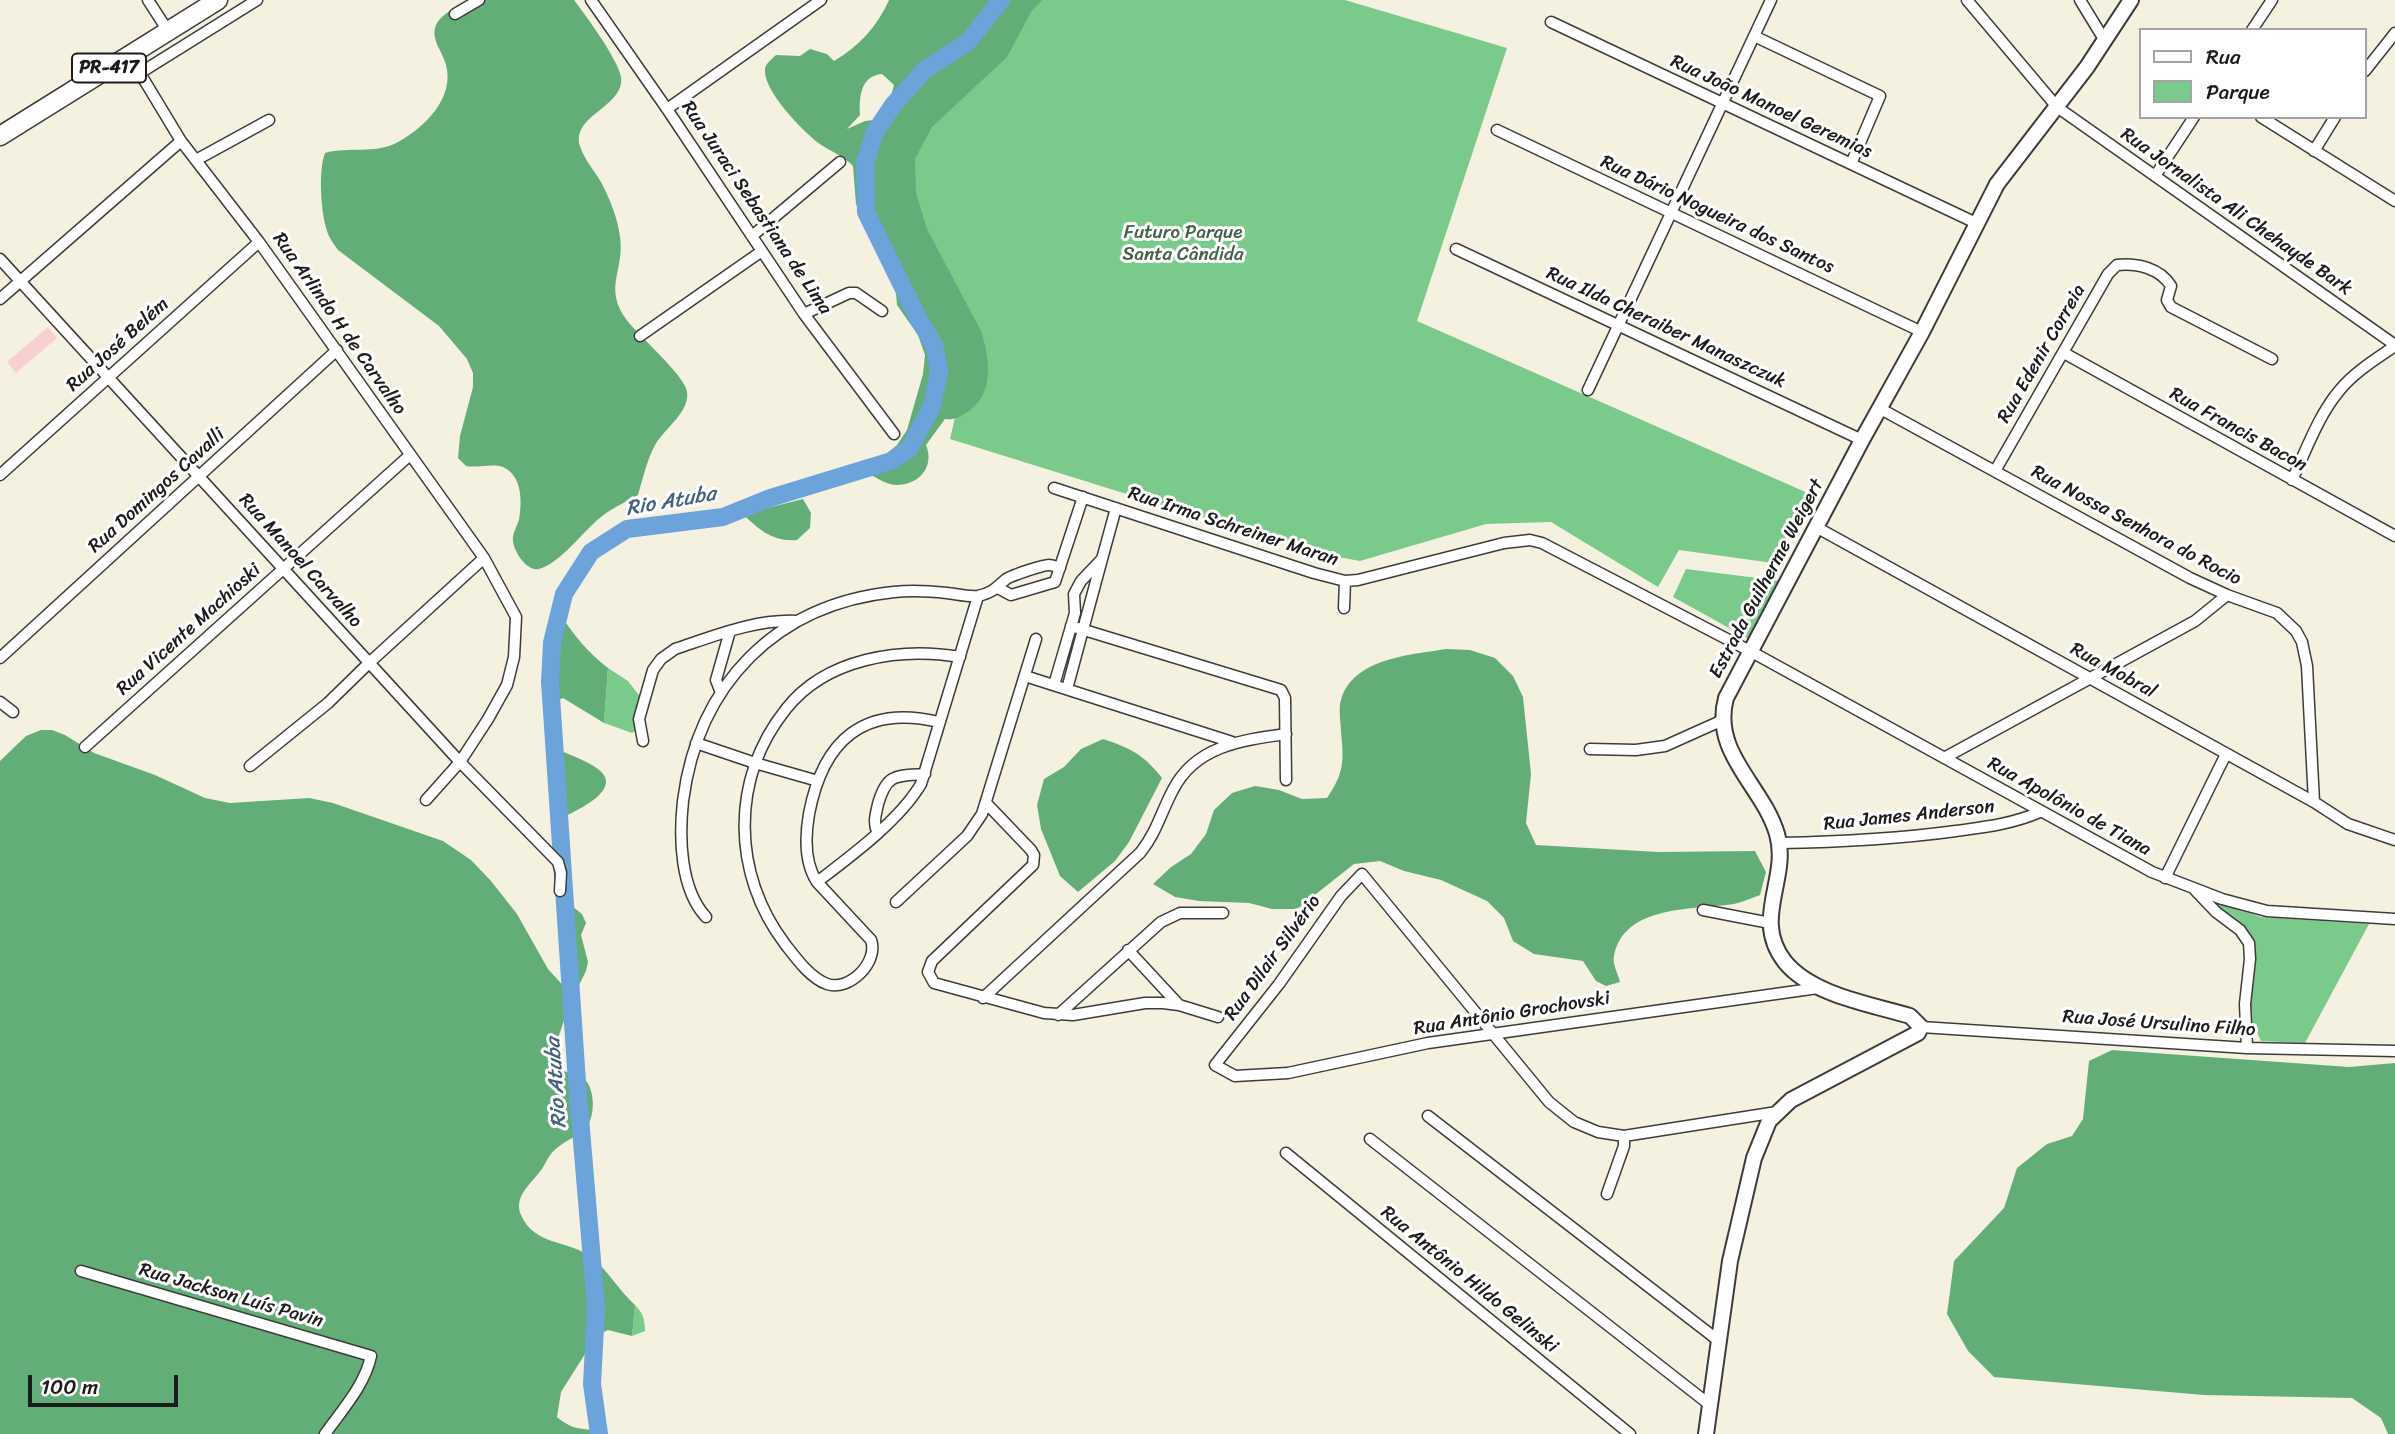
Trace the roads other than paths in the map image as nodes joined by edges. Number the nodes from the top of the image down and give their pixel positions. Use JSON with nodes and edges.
{"nodes":[{"id":1,"x":148,"y":0,"type":"edge"},
{"id":2,"x":218,"y":0,"type":"edge"},
{"id":3,"x":257,"y":0,"type":"edge"},
{"id":4,"x":479,"y":0,"type":"edge"},
{"id":5,"x":591,"y":0,"type":"edge"},
{"id":6,"x":1771,"y":0,"type":"edge"},
{"id":7,"x":1968,"y":0,"type":"edge"},
{"id":8,"x":2080,"y":0,"type":"edge"},
{"id":9,"x":2131,"y":0,"type":"edge"},
{"id":10,"x":2272,"y":0,"type":"edge"},
{"id":11,"x":814,"y":2,"type":"edge"},
{"id":12,"x":455,"y":14,"type":"dead end"},
{"id":13,"x":1550,"y":22,"type":"dead end"},
{"id":14,"x":2253,"y":28,"type":"edge"},
{"id":15,"x":168,"y":31,"type":"junction"},
{"id":16,"x":2395,"y":33,"type":"edge"},
{"id":17,"x":1754,"y":36,"type":"junction"},
{"id":18,"x":2105,"y":41,"type":"junction"},
{"id":19,"x":129,"y":55,"type":"junction"},
{"id":20,"x":2367,"y":68,"type":"edge"},
{"id":21,"x":140,"y":73,"type":"junction"},
{"id":22,"x":1722,"y":103,"type":"junction"},
{"id":23,"x":2057,"y":107,"type":"junction"},
{"id":24,"x":667,"y":109,"type":"junction"},
{"id":25,"x":2193,"y":119,"type":"edge"},
{"id":26,"x":2264,"y":119,"type":"edge"},
{"id":27,"x":2334,"y":119,"type":"edge"},
{"id":28,"x":269,"y":120,"type":"dead end"},
{"id":29,"x":1497,"y":130,"type":"dead end"},
{"id":30,"x":0,"y":136,"type":"edge"},
{"id":31,"x":181,"y":141,"type":"junction"},
{"id":32,"x":2314,"y":150,"type":"junction"},
{"id":33,"x":196,"y":160,"type":"junction"},
{"id":34,"x":840,"y":162,"type":"dead end"},
{"id":35,"x":1851,"y":164,"type":"junction"},
{"id":36,"x":2155,"y":176,"type":"junction"},
{"id":37,"x":2395,"y":201,"type":"edge"},
{"id":38,"x":1671,"y":213,"type":"junction"},
{"id":39,"x":1976,"y":223,"type":"junction"},
{"id":40,"x":752,"y":236,"type":"junction"},
{"id":41,"x":259,"y":242,"type":"junction"},
{"id":42,"x":1456,"y":249,"type":"dead end"},
{"id":43,"x":762,"y":251,"type":"junction"},
{"id":44,"x":0,"y":259,"type":"edge"},
{"id":45,"x":20,"y":281,"type":"junction"},
{"id":46,"x":0,"y":299,"type":"edge"},
{"id":47,"x":881,"y":311,"type":"dead end"},
{"id":48,"x":804,"y":314,"type":"junction"},
{"id":49,"x":1618,"y":325,"type":"junction"},
{"id":50,"x":1922,"y":332,"type":"junction"},
{"id":51,"x":640,"y":336,"type":"dead end"},
{"id":52,"x":2395,"y":346,"type":"edge"},
{"id":53,"x":337,"y":350,"type":"junction"},
{"id":54,"x":2064,"y":353,"type":"junction"},
{"id":55,"x":2272,"y":359,"type":"dead end"},
{"id":56,"x":107,"y":378,"type":"junction"},
{"id":57,"x":1588,"y":390,"type":"dead end"},
{"id":58,"x":1879,"y":408,"type":"junction"},
{"id":59,"x":894,"y":434,"type":"dead end"},
{"id":60,"x":1862,"y":440,"type":"junction"},
{"id":61,"x":410,"y":454,"type":"junction"},
{"id":62,"x":1995,"y":471,"type":"junction"},
{"id":63,"x":0,"y":475,"type":"edge"},
{"id":64,"x":200,"y":476,"type":"junction"},
{"id":65,"x":2292,"y":480,"type":"junction"},
{"id":66,"x":1054,"y":488,"type":"dead end"},
{"id":67,"x":1083,"y":497,"type":"junction"},
{"id":68,"x":1116,"y":508,"type":"junction"},
{"id":69,"x":1816,"y":527,"type":"junction"},
{"id":70,"x":2395,"y":537,"type":"edge"},
{"id":71,"x":484,"y":558,"type":"junction"},
{"id":72,"x":1102,"y":559,"type":"junction"},
{"id":73,"x":283,"y":568,"type":"junction"},
{"id":74,"x":1059,"y":568,"type":"junction"},
{"id":75,"x":1345,"y":581,"type":"junction"},
{"id":76,"x":1077,"y":587,"type":"junction"},
{"id":77,"x":998,"y":588,"type":"junction"},
{"id":78,"x":1094,"y":594,"type":"junction"},
{"id":79,"x":2227,"y":595,"type":"junction"},
{"id":80,"x":978,"y":596,"type":"junction"},
{"id":81,"x":1344,"y":608,"type":"dead end"},
{"id":82,"x":798,"y":621,"type":"junction"},
{"id":83,"x":1071,"y":626,"type":"junction"},
{"id":84,"x":1083,"y":630,"type":"junction"},
{"id":85,"x":730,"y":631,"type":"junction"},
{"id":86,"x":1036,"y":639,"type":"dead end"},
{"id":87,"x":1750,"y":651,"type":"junction"},
{"id":88,"x":960,"y":657,"type":"junction"},
{"id":89,"x":0,"y":658,"type":"edge"},
{"id":90,"x":369,"y":663,"type":"junction"},
{"id":91,"x":1025,"y":676,"type":"junction"},
{"id":92,"x":2090,"y":678,"type":"junction"},
{"id":93,"x":1054,"y":685,"type":"junction"},
{"id":94,"x":1066,"y":689,"type":"junction"},
{"id":95,"x":721,"y":693,"type":"junction"},
{"id":96,"x":0,"y":702,"type":"edge"},
{"id":97,"x":13,"y":712,"type":"dead end"},
{"id":98,"x":1723,"y":720,"type":"junction"},
{"id":99,"x":939,"y":722,"type":"junction"},
{"id":100,"x":1286,"y":734,"type":"junction"},
{"id":101,"x":643,"y":741,"type":"dead end"},
{"id":102,"x":1232,"y":742,"type":"junction"},
{"id":103,"x":696,"y":743,"type":"junction"},
{"id":104,"x":85,"y":747,"type":"dead end"},
{"id":105,"x":1590,"y":750,"type":"dead end"},
{"id":106,"x":2226,"y":754,"type":"junction"},
{"id":107,"x":1944,"y":758,"type":"junction"},
{"id":108,"x":460,"y":762,"type":"junction"},
{"id":109,"x":755,"y":763,"type":"junction"},
{"id":110,"x":250,"y":766,"type":"dead end"},
{"id":111,"x":925,"y":774,"type":"junction"},
{"id":112,"x":818,"y":780,"type":"junction"},
{"id":113,"x":1286,"y":780,"type":"dead end"},
{"id":114,"x":426,"y":800,"type":"dead end"},
{"id":115,"x":2314,"y":802,"type":"junction"},
{"id":116,"x":986,"y":803,"type":"junction"},
{"id":117,"x":2040,"y":812,"type":"junction"},
{"id":118,"x":877,"y":832,"type":"junction"},
{"id":119,"x":2395,"y":840,"type":"edge"},
{"id":120,"x":1779,"y":843,"type":"junction"},
{"id":121,"x":2165,"y":878,"type":"junction"},
{"id":122,"x":817,"y":882,"type":"junction"},
{"id":123,"x":2194,"y":889,"type":"junction"},
{"id":124,"x":560,"y":891,"type":"dead end"},
{"id":125,"x":896,"y":902,"type":"dead end"},
{"id":126,"x":1703,"y":910,"type":"dead end"},
{"id":127,"x":1223,"y":913,"type":"dead end"},
{"id":128,"x":706,"y":917,"type":"dead end"},
{"id":129,"x":2395,"y":919,"type":"edge"},
{"id":130,"x":1770,"y":923,"type":"junction"},
{"id":131,"x":1128,"y":950,"type":"junction"},
{"id":132,"x":1818,"y":988,"type":"junction"},
{"id":133,"x":982,"y":998,"type":"junction"},
{"id":134,"x":1179,"y":1004,"type":"junction"},
{"id":135,"x":1058,"y":1015,"type":"junction"},
{"id":136,"x":1218,"y":1017,"type":"dead end"},
{"id":137,"x":1921,"y":1027,"type":"junction"},
{"id":138,"x":1493,"y":1034,"type":"junction"},
{"id":139,"x":2248,"y":1048,"type":"junction"},
{"id":140,"x":2395,"y":1051,"type":"edge"},
{"id":141,"x":1215,"y":1065,"type":"joint"},
{"id":142,"x":1777,"y":1112,"type":"junction"},
{"id":143,"x":1428,"y":1116,"type":"dead end"},
{"id":144,"x":1624,"y":1136,"type":"junction"},
{"id":145,"x":1370,"y":1139,"type":"dead end"},
{"id":146,"x":1286,"y":1153,"type":"dead end"},
{"id":147,"x":1607,"y":1194,"type":"dead end"},
{"id":148,"x":81,"y":1271,"type":"dead end"},
{"id":149,"x":1718,"y":1341,"type":"junction"},
{"id":150,"x":1710,"y":1405,"type":"junction"},
{"id":151,"x":325,"y":1434,"type":"edge"},
{"id":152,"x":1630,"y":1434,"type":"edge"},
{"id":153,"x":1706,"y":1434,"type":"edge"}],
"edges":[{"from":1,"to":15,"type":"street"},
{"from":2,"to":15,"type":"highway","number":"PR-417"},
{"from":3,"to":21,"type":"street"},
{"from":4,"to":12,"type":"street"},
{"from":5,"to":24,"type":"street","name":"Rua Juraci Sebastiana de Lima"},
{"from":6,"to":17,"type":"street"},
{"from":7,"to":23,"type":"street","name":"Rua Jornalista Ali Chehayde Bark"},
{"from":8,"to":18,"type":"street"},
{"from":9,"to":18,"type":"street","name":"Estrada Guilherme Weigert"},
{"from":10,"to":14,"type":"street"},
{"from":11,"to":24,"type":"street"},
{"from":13,"to":22,"type":"street","name":"Rua João Manoel Geremias"},
{"from":15,"to":19,"type":"highway","number":"PR-417"},
{"from":16,"to":20,"type":"street"},
{"from":17,"to":22,"type":"street"},
{"from":17,"to":35,"type":"street"},
{"from":18,"to":23,"type":"street","name":"Estrada Guilherme Weigert"},
{"from":19,"to":21,"type":"street","name":"Rua Arlindo H de Carvalho"},
{"from":19,"to":30,"type":"highway","number":"PR-417"},
{"from":21,"to":31,"type":"street","name":"Rua Arlindo H de Carvalho"},
{"from":22,"to":35,"type":"street","name":"Rua João Manoel Geremias"},
{"from":22,"to":38,"type":"street"},
{"from":23,"to":36,"type":"street","name":"Rua Jornalista Ali Chehayde Bark"},
{"from":23,"to":39,"type":"street","name":"Estrada Guilherme Weigert"},
{"from":24,"to":40,"type":"street","name":"Rua Juraci Sebastiana de Lima"},
{"from":25,"to":36,"type":"street"},
{"from":26,"to":32,"type":"street"},
{"from":27,"to":32,"type":"street"},
{"from":28,"to":33,"type":"street"},
{"from":29,"to":38,"type":"street","name":"Rua Dário Nogueira dos Santos"},
{"from":31,"to":33,"type":"street","name":"Rua Arlindo H de Carvalho"},
{"from":31,"to":45,"type":"street"},
{"from":32,"to":37,"type":"street"},
{"from":33,"to":41,"type":"street","name":"Rua Arlindo H de Carvalho"},
{"from":34,"to":40,"type":"street"},
{"from":35,"to":39,"type":"street","name":"Rua João Manoel Geremias"},
{"from":36,"to":52,"type":"street","name":"Rua Jornalista Ali Chehayde Bark"},
{"from":38,"to":49,"type":"street"},
{"from":38,"to":50,"type":"street","name":"Rua Dário Nogueira dos Santos"},
{"from":39,"to":50,"type":"street","name":"Estrada Guilherme Weigert"},
{"from":40,"to":43,"type":"street","name":"Rua Juraci Sebastiana de Lima"},
{"from":41,"to":53,"type":"street","name":"Rua Arlindo H de Carvalho"},
{"from":41,"to":56,"type":"street","name":"Rua José Belém"},
{"from":42,"to":49,"type":"street","name":"Rua Ilda Cheraiber Manaszczuk"},
{"from":43,"to":48,"type":"street","name":"Rua Juraci Sebastiana de Lima"},
{"from":43,"to":51,"type":"street"},
{"from":44,"to":45,"type":"street","name":"Rua Manoel Carvalho"},
{"from":45,"to":46,"type":"street"},
{"from":45,"to":56,"type":"street","name":"Rua Manoel Carvalho"},
{"from":47,"to":48,"type":"street"},
{"from":48,"to":59,"type":"street","name":"Rua Juraci Sebastiana de Lima"},
{"from":49,"to":57,"type":"street"},
{"from":49,"to":60,"type":"street","name":"Rua Ilda Cheraiber Manaszczuk"},
{"from":50,"to":58,"type":"street","name":"Estrada Guilherme Weigert"},
{"from":52,"to":65,"type":"street"},
{"from":53,"to":61,"type":"street","name":"Rua Arlindo H de Carvalho"},
{"from":53,"to":64,"type":"street","name":"Rua Domingos Cavalli"},
{"from":54,"to":55,"type":"street","name":"Rua Edenir Correia"},
{"from":54,"to":62,"type":"street","name":"Rua Edenir Correia"},
{"from":54,"to":65,"type":"street","name":"Rua Francis Bacon"},
{"from":56,"to":63,"type":"street","name":"Rua José Belém"},
{"from":56,"to":64,"type":"street","name":"Rua Manoel Carvalho"},
{"from":58,"to":60,"type":"street","name":"Estrada Guilherme Weigert"},
{"from":58,"to":62,"type":"street","name":"Rua Nossa Senhora do Rocio"},
{"from":60,"to":69,"type":"street","name":"Estrada Guilherme Weigert"},
{"from":61,"to":71,"type":"street","name":"Rua Arlindo H de Carvalho"},
{"from":61,"to":73,"type":"street","name":"Rua Vicente Machioski"},
{"from":62,"to":79,"type":"street","name":"Rua Nossa Senhora do Rocio"},
{"from":64,"to":73,"type":"street","name":"Rua Manoel Carvalho"},
{"from":64,"to":89,"type":"street","name":"Rua Domingos Cavalli"},
{"from":65,"to":70,"type":"street","name":"Rua Francis Bacon"},
{"from":66,"to":67,"type":"street","name":"Rua Irma Schreiner Maran"},
{"from":67,"to":68,"type":"street","name":"Rua Irma Schreiner Maran"},
{"from":67,"to":74,"type":"street"},
{"from":68,"to":72,"type":"street"},
{"from":68,"to":75,"type":"street","name":"Rua Irma Schreiner Maran"},
{"from":69,"to":87,"type":"street","name":"Estrada Guilherme Weigert"},
{"from":69,"to":92,"type":"street","name":"Rua Mobral"},
{"from":71,"to":90,"type":"street"},
{"from":71,"to":108,"type":"street","name":"Rua Arlindo H de Carvalho"},
{"from":72,"to":76,"type":"street"},
{"from":72,"to":78,"type":"street"},
{"from":73,"to":90,"type":"street","name":"Rua Manoel Carvalho"},
{"from":73,"to":104,"type":"street","name":"Rua Vicente Machioski"},
{"from":74,"to":77,"type":"street"},
{"from":74,"to":77,"type":"street"},
{"from":75,"to":81,"type":"street"},
{"from":75,"to":87,"type":"street","name":"Rua Irma Schreiner Maran"},
{"from":76,"to":78,"type":"street"},
{"from":76,"to":83,"type":"street"},
{"from":77,"to":80,"type":"street"},
{"from":78,"to":84,"type":"street"},
{"from":79,"to":92,"type":"street"},
{"from":79,"to":115,"type":"street","name":"Rua Nossa Senhora do Rocio"},
{"from":80,"to":82,"type":"street"},
{"from":80,"to":88,"type":"street"},
{"from":82,"to":85,"type":"street"},
{"from":82,"to":95,"type":"street"},
{"from":83,"to":84,"type":"street"},
{"from":83,"to":93,"type":"street"},
{"from":84,"to":94,"type":"street"},
{"from":84,"to":100,"type":"street"},
{"from":85,"to":95,"type":"street"},
{"from":85,"to":101,"type":"street"},
{"from":86,"to":91,"type":"street"},
{"from":87,"to":98,"type":"street","name":"Estrada Guilherme Weigert"},
{"from":87,"to":107,"type":"street","name":"Rua Apolônio de Tiana"},
{"from":88,"to":99,"type":"street"},
{"from":88,"to":109,"type":"street"},
{"from":90,"to":108,"type":"street","name":"Rua Manoel Carvalho"},
{"from":90,"to":110,"type":"street"},
{"from":91,"to":93,"type":"street"},
{"from":91,"to":116,"type":"street"},
{"from":92,"to":106,"type":"street","name":"Rua Mobral"},
{"from":92,"to":107,"type":"street"},
{"from":93,"to":94,"type":"street"},
{"from":94,"to":102,"type":"street"},
{"from":95,"to":103,"type":"street"},
{"from":96,"to":97,"type":"street"},
{"from":98,"to":105,"type":"street"},
{"from":98,"to":120,"type":"street"},
{"from":99,"to":111,"type":"street"},
{"from":99,"to":112,"type":"street"},
{"from":100,"to":102,"type":"street"},
{"from":100,"to":113,"type":"street"},
{"from":102,"to":133,"type":"street"},
{"from":103,"to":109,"type":"street"},
{"from":103,"to":128,"type":"street"},
{"from":106,"to":115,"type":"street","name":"Rua Mobral"},
{"from":106,"to":121,"type":"street"},
{"from":107,"to":117,"type":"street","name":"Rua Apolônio de Tiana"},
{"from":108,"to":114,"type":"street"},
{"from":108,"to":124,"type":"street","name":"Rua Manoel Carvalho"},
{"from":109,"to":112,"type":"street"},
{"from":109,"to":122,"type":"street"},
{"from":111,"to":118,"type":"street"},
{"from":111,"to":118,"type":"street"},
{"from":112,"to":122,"type":"street"},
{"from":115,"to":119,"type":"street","name":"Rua Mobral"},
{"from":116,"to":125,"type":"street"},
{"from":116,"to":133,"type":"street"},
{"from":117,"to":120,"type":"street","name":"Rua James Anderson"},
{"from":117,"to":121,"type":"street","name":"Rua Apolônio de Tiana"},
{"from":118,"to":122,"type":"street"},
{"from":120,"to":130,"type":"street"},
{"from":121,"to":123,"type":"street","name":"Rua Apolônio de Tiana"},
{"from":123,"to":129,"type":"street","name":"Rua Apolônio de Tiana"},
{"from":123,"to":139,"type":"street"},
{"from":126,"to":130,"type":"street"},
{"from":127,"to":131,"type":"street"},
{"from":130,"to":132,"type":"street"},
{"from":131,"to":134,"type":"street"},
{"from":131,"to":135,"type":"street"},
{"from":132,"to":137,"type":"street"},
{"from":132,"to":138,"type":"street","name":"Rua Antônio Grochovski"},
{"from":133,"to":135,"type":"street"},
{"from":134,"to":135,"type":"street"},
{"from":134,"to":136,"type":"street"},
{"from":137,"to":139,"type":"street","name":"Rua José Ursulino Filho"},
{"from":137,"to":142,"type":"street"},
{"from":138,"to":141,"type":"street","name":"Rua Antônio Grochovski"},
{"from":138,"to":141,"type":"street","name":"Rua Dilair Silvério"},
{"from":138,"to":144,"type":"street"},
{"from":139,"to":140,"type":"street","name":"Rua José Ursulino Filho"},
{"from":142,"to":144,"type":"street"},
{"from":142,"to":149,"type":"street"},
{"from":143,"to":149,"type":"street"},
{"from":144,"to":147,"type":"street"},
{"from":145,"to":150,"type":"street"},
{"from":146,"to":152,"type":"street","name":"Rua Antônio Hildo Gelinski"},
{"from":148,"to":151,"type":"street","name":"Rua Jackson Luís Pavin"},
{"from":149,"to":150,"type":"street"},
{"from":150,"to":153,"type":"street"}]}
